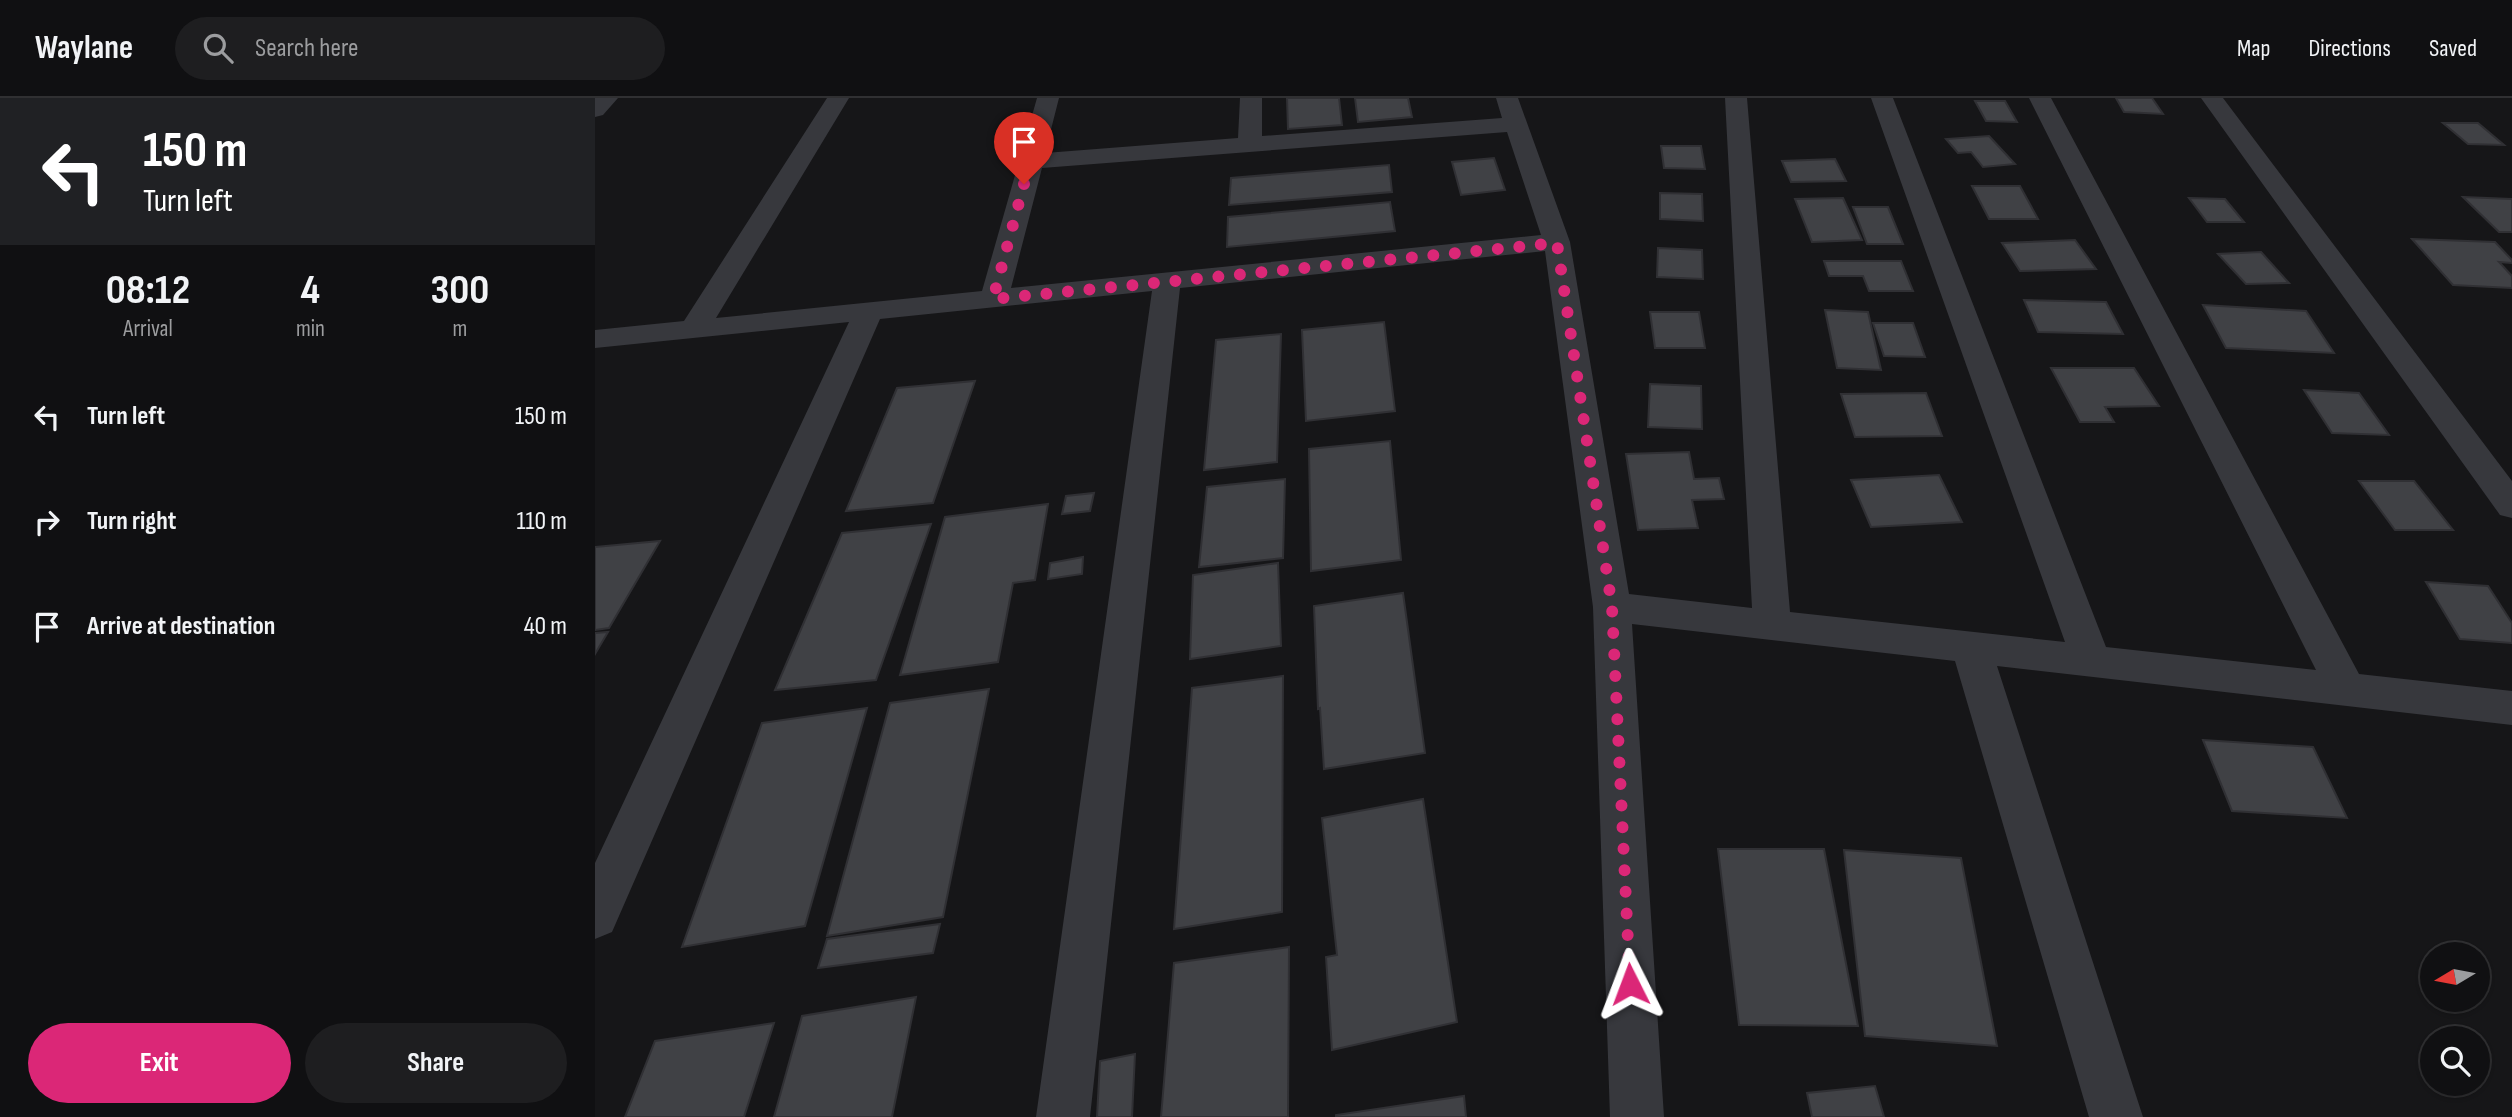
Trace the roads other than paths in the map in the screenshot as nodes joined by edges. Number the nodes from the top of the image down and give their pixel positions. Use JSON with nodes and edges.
{"nodes":[{"id":1,"x":838,"y":98,"type":"edge"},
{"id":2,"x":1048,"y":98,"type":"edge"},
{"id":3,"x":1251,"y":98,"type":"edge"},
{"id":4,"x":1737,"y":98,"type":"edge"},
{"id":5,"x":1882,"y":98,"type":"edge"},
{"id":6,"x":2040,"y":98,"type":"edge"},
{"id":7,"x":2212,"y":98,"type":"edge"},
{"id":8,"x":1513,"y":111,"type":"edge"},
{"id":9,"x":1250,"y":146,"type":"junction"},
{"id":10,"x":1031,"y":161,"type":"junction"},
{"id":11,"x":1557,"y":243,"type":"junction"},
{"id":12,"x":1167,"y":282,"type":"junction"},
{"id":13,"x":993,"y":299,"type":"junction"},
{"id":14,"x":868,"y":312,"type":"junction"},
{"id":15,"x":694,"y":329,"type":"junction"},
{"id":16,"x":595,"y":339,"type":"edge"},
{"id":17,"x":2512,"y":506,"type":"edge"},
{"id":18,"x":1612,"y":607,"type":"junction"},
{"id":19,"x":1772,"y":625,"type":"junction"},
{"id":20,"x":1971,"y":648,"type":"junction"},
{"id":21,"x":2092,"y":661,"type":"junction"},
{"id":22,"x":2347,"y":690,"type":"junction"},
{"id":23,"x":2505,"y":717,"type":"edge"},
{"id":24,"x":595,"y":916,"type":"edge"},
{"id":25,"x":1063,"y":1117,"type":"edge"},
{"id":26,"x":1637,"y":1117,"type":"edge"},
{"id":27,"x":2116,"y":1117,"type":"edge"}],
"edges":[{"from":1,"to":15,"type":"street"},
{"from":2,"to":10,"type":"street"},
{"from":3,"to":9,"type":"street"},
{"from":4,"to":19,"type":"street"},
{"from":5,"to":21,"type":"street"},
{"from":6,"to":22,"type":"street"},
{"from":7,"to":17,"type":"street"},
{"from":8,"to":9,"type":"street"},
{"from":8,"to":11,"type":"street"},
{"from":9,"to":10,"type":"street"},
{"from":10,"to":13,"type":"street"},
{"from":11,"to":12,"type":"street"},
{"from":11,"to":18,"type":"street"},
{"from":12,"to":13,"type":"street"},
{"from":12,"to":25,"type":"street"},
{"from":13,"to":14,"type":"street"},
{"from":14,"to":15,"type":"street"},
{"from":14,"to":24,"type":"street"},
{"from":15,"to":16,"type":"street"},
{"from":18,"to":19,"type":"street"},
{"from":18,"to":26,"type":"street"},
{"from":19,"to":20,"type":"street"},
{"from":20,"to":21,"type":"street"},
{"from":20,"to":27,"type":"street"},
{"from":21,"to":22,"type":"street"},
{"from":22,"to":23,"type":"street"}]}
